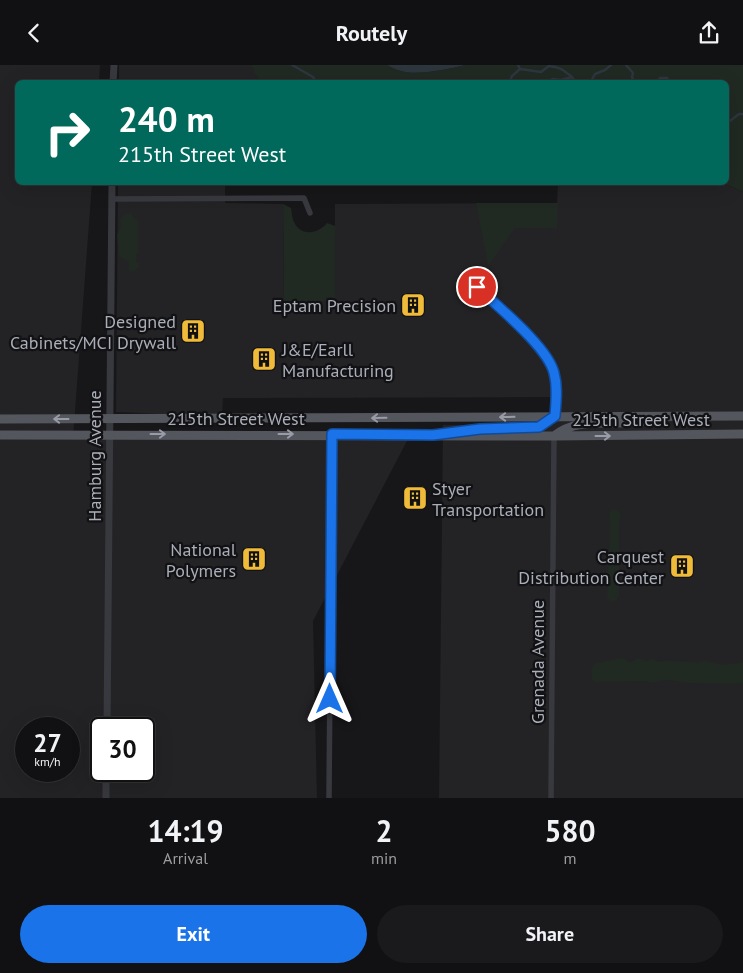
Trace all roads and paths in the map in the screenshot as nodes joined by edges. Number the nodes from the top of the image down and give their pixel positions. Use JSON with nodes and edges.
{"nodes":[{"id":1,"x":114,"y":65,"type":"edge"},
{"id":2,"x":114,"y":80,"type":"edge"},
{"id":3,"x":112,"y":185,"type":"edge"},
{"id":4,"x":112,"y":199,"type":"junction"},
{"id":5,"x":310,"y":213,"type":"dead end"},
{"id":6,"x":477,"y":287,"type":"dead end"},
{"id":7,"x":555,"y":416,"type":"junction"},
{"id":8,"x":661,"y":416,"type":"junction"},
{"id":9,"x":743,"y":416,"type":"edge"},
{"id":10,"x":0,"y":419,"type":"edge"},
{"id":11,"x":109,"y":419,"type":"junction"},
{"id":12,"x":109,"y":434,"type":"junction"},
{"id":13,"x":332,"y":434,"type":"junction"},
{"id":14,"x":743,"y":434,"type":"edge"},
{"id":15,"x":0,"y":435,"type":"edge"},
{"id":16,"x":433,"y":435,"type":"junction"},
{"id":17,"x":554,"y":436,"type":"junction"},
{"id":18,"x":106,"y":717,"type":"edge"},
{"id":19,"x":106,"y":782,"type":"edge"},
{"id":20,"x":106,"y":798,"type":"edge"},
{"id":21,"x":329,"y":798,"type":"edge"},
{"id":22,"x":551,"y":798,"type":"edge"}],
"edges":[{"from":1,"to":2,"type":"street"},
{"from":3,"to":4,"type":"street","name":"Hamburg Avenue"},
{"from":4,"to":5,"type":"street"},
{"from":4,"to":11,"type":"street","name":"Hamburg Avenue"},
{"from":6,"to":7,"type":"street"},
{"from":7,"to":8,"type":"main road","name":"215th Street West"},
{"from":7,"to":11,"type":"main road","name":"215th Street West","one_way":true},
{"from":7,"to":16,"type":"main road"},
{"from":8,"to":9,"type":"main road","name":"215th Street West"},
{"from":8,"to":17,"type":"main road"},
{"from":11,"to":10,"type":"main road","name":"215th Street West","one_way":true},
{"from":11,"to":12,"type":"street","name":"Hamburg Avenue"},
{"from":12,"to":13,"type":"main road","name":"215th Street West","one_way":true},
{"from":12,"to":15,"type":"main road","name":"215th Street West"},
{"from":12,"to":18,"type":"street","name":"Hamburg Avenue"},
{"from":13,"to":16,"type":"main road","name":"215th Street West"},
{"from":13,"to":21,"type":"street"},
{"from":17,"to":14,"type":"main road","name":"215th Street West","one_way":true},
{"from":16,"to":17,"type":"main road","name":"215th Street West"},
{"from":17,"to":22,"type":"street","name":"Grenada Avenue"},
{"from":19,"to":20,"type":"street"}]}
